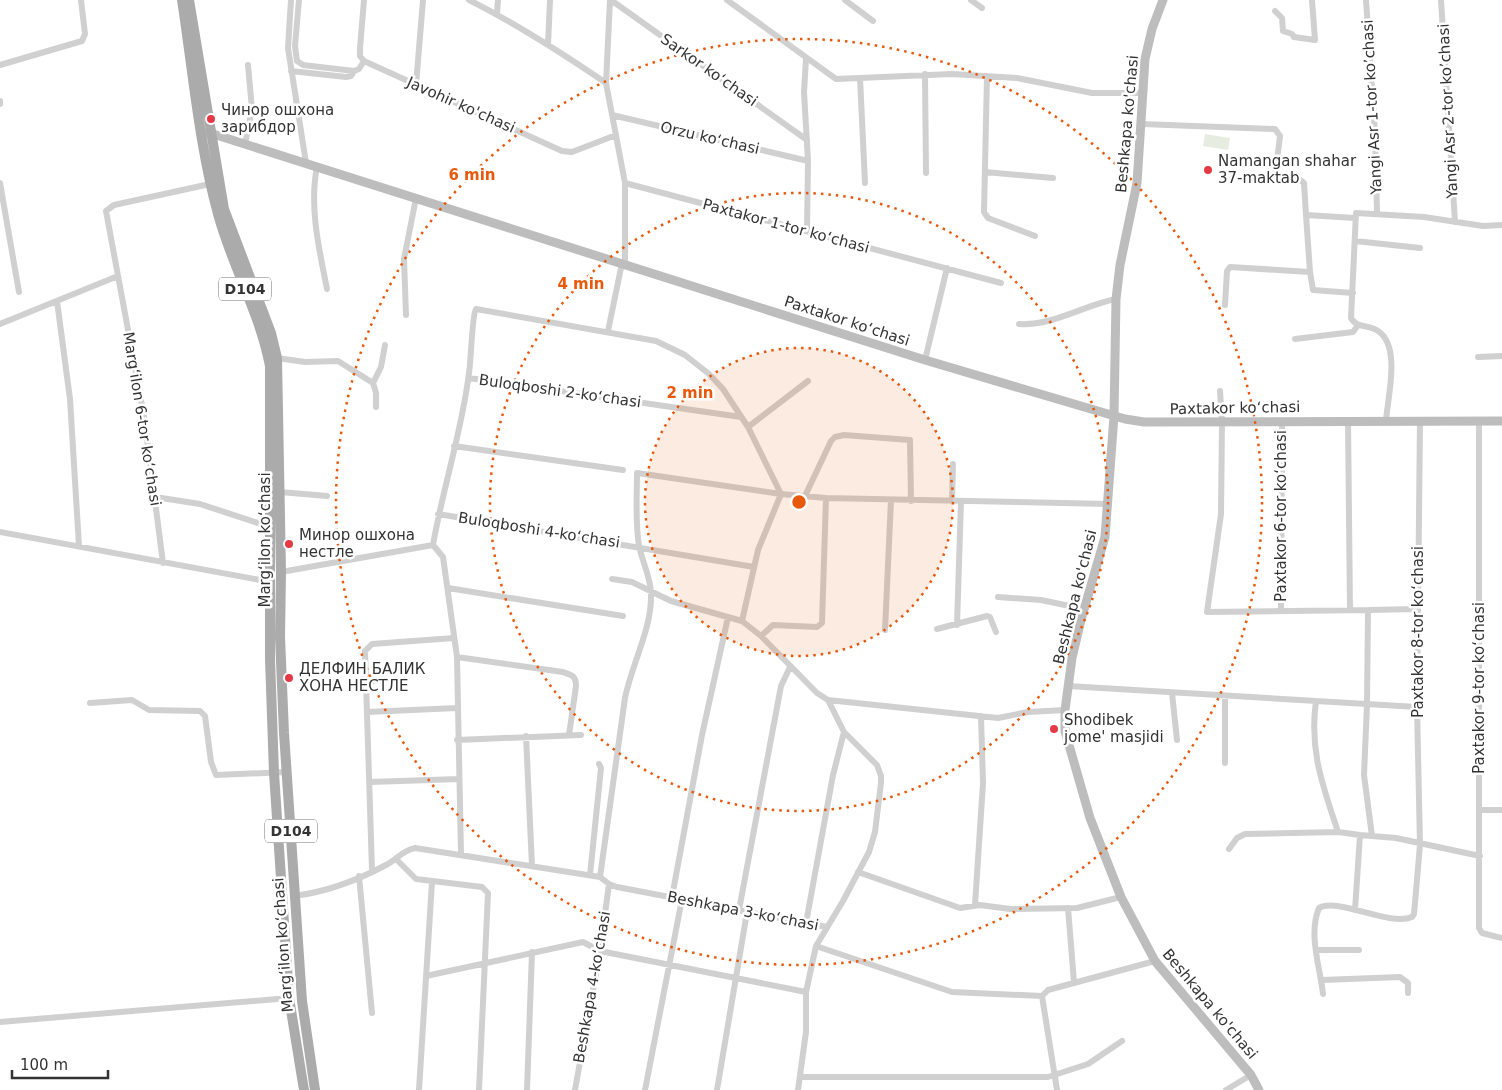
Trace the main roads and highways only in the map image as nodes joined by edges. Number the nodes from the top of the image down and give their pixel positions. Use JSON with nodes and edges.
{"nodes":[{"id":1,"x":182,"y":0,"type":"edge"},
{"id":2,"x":189,"y":0,"type":"edge"},
{"id":3,"x":1163,"y":0,"type":"edge"},
{"id":4,"x":206,"y":133,"type":"junction"},
{"id":5,"x":1114,"y":416,"type":"junction"},
{"id":6,"x":1502,"y":421,"type":"edge"},
{"id":7,"x":304,"y":1090,"type":"edge"},
{"id":8,"x":314,"y":1090,"type":"edge"},
{"id":9,"x":1260,"y":1090,"type":"edge"}],
"edges":[{"from":1,"to":4,"type":"main road","name":"Margʻilon koʻchasi","number":"D104"},
{"from":2,"to":4,"type":"main road","name":"Margʻilon koʻchasi","number":"D104"},
{"from":3,"to":5,"type":"main road","name":"Beshkapa ko'chasi"},
{"from":4,"to":5,"type":"main road","name":"Paxtakor koʻchasi"},
{"from":4,"to":7,"type":"main road","name":"Margʻilon koʻchasi","number":"D104"},
{"from":4,"to":8,"type":"main road","name":"Margʻilon koʻchasi","number":"D104"},
{"from":5,"to":6,"type":"main road","name":"Paxtakor koʻchasi"},
{"from":5,"to":9,"type":"main road","name":"Beshkapa ko'chasi"}]}
